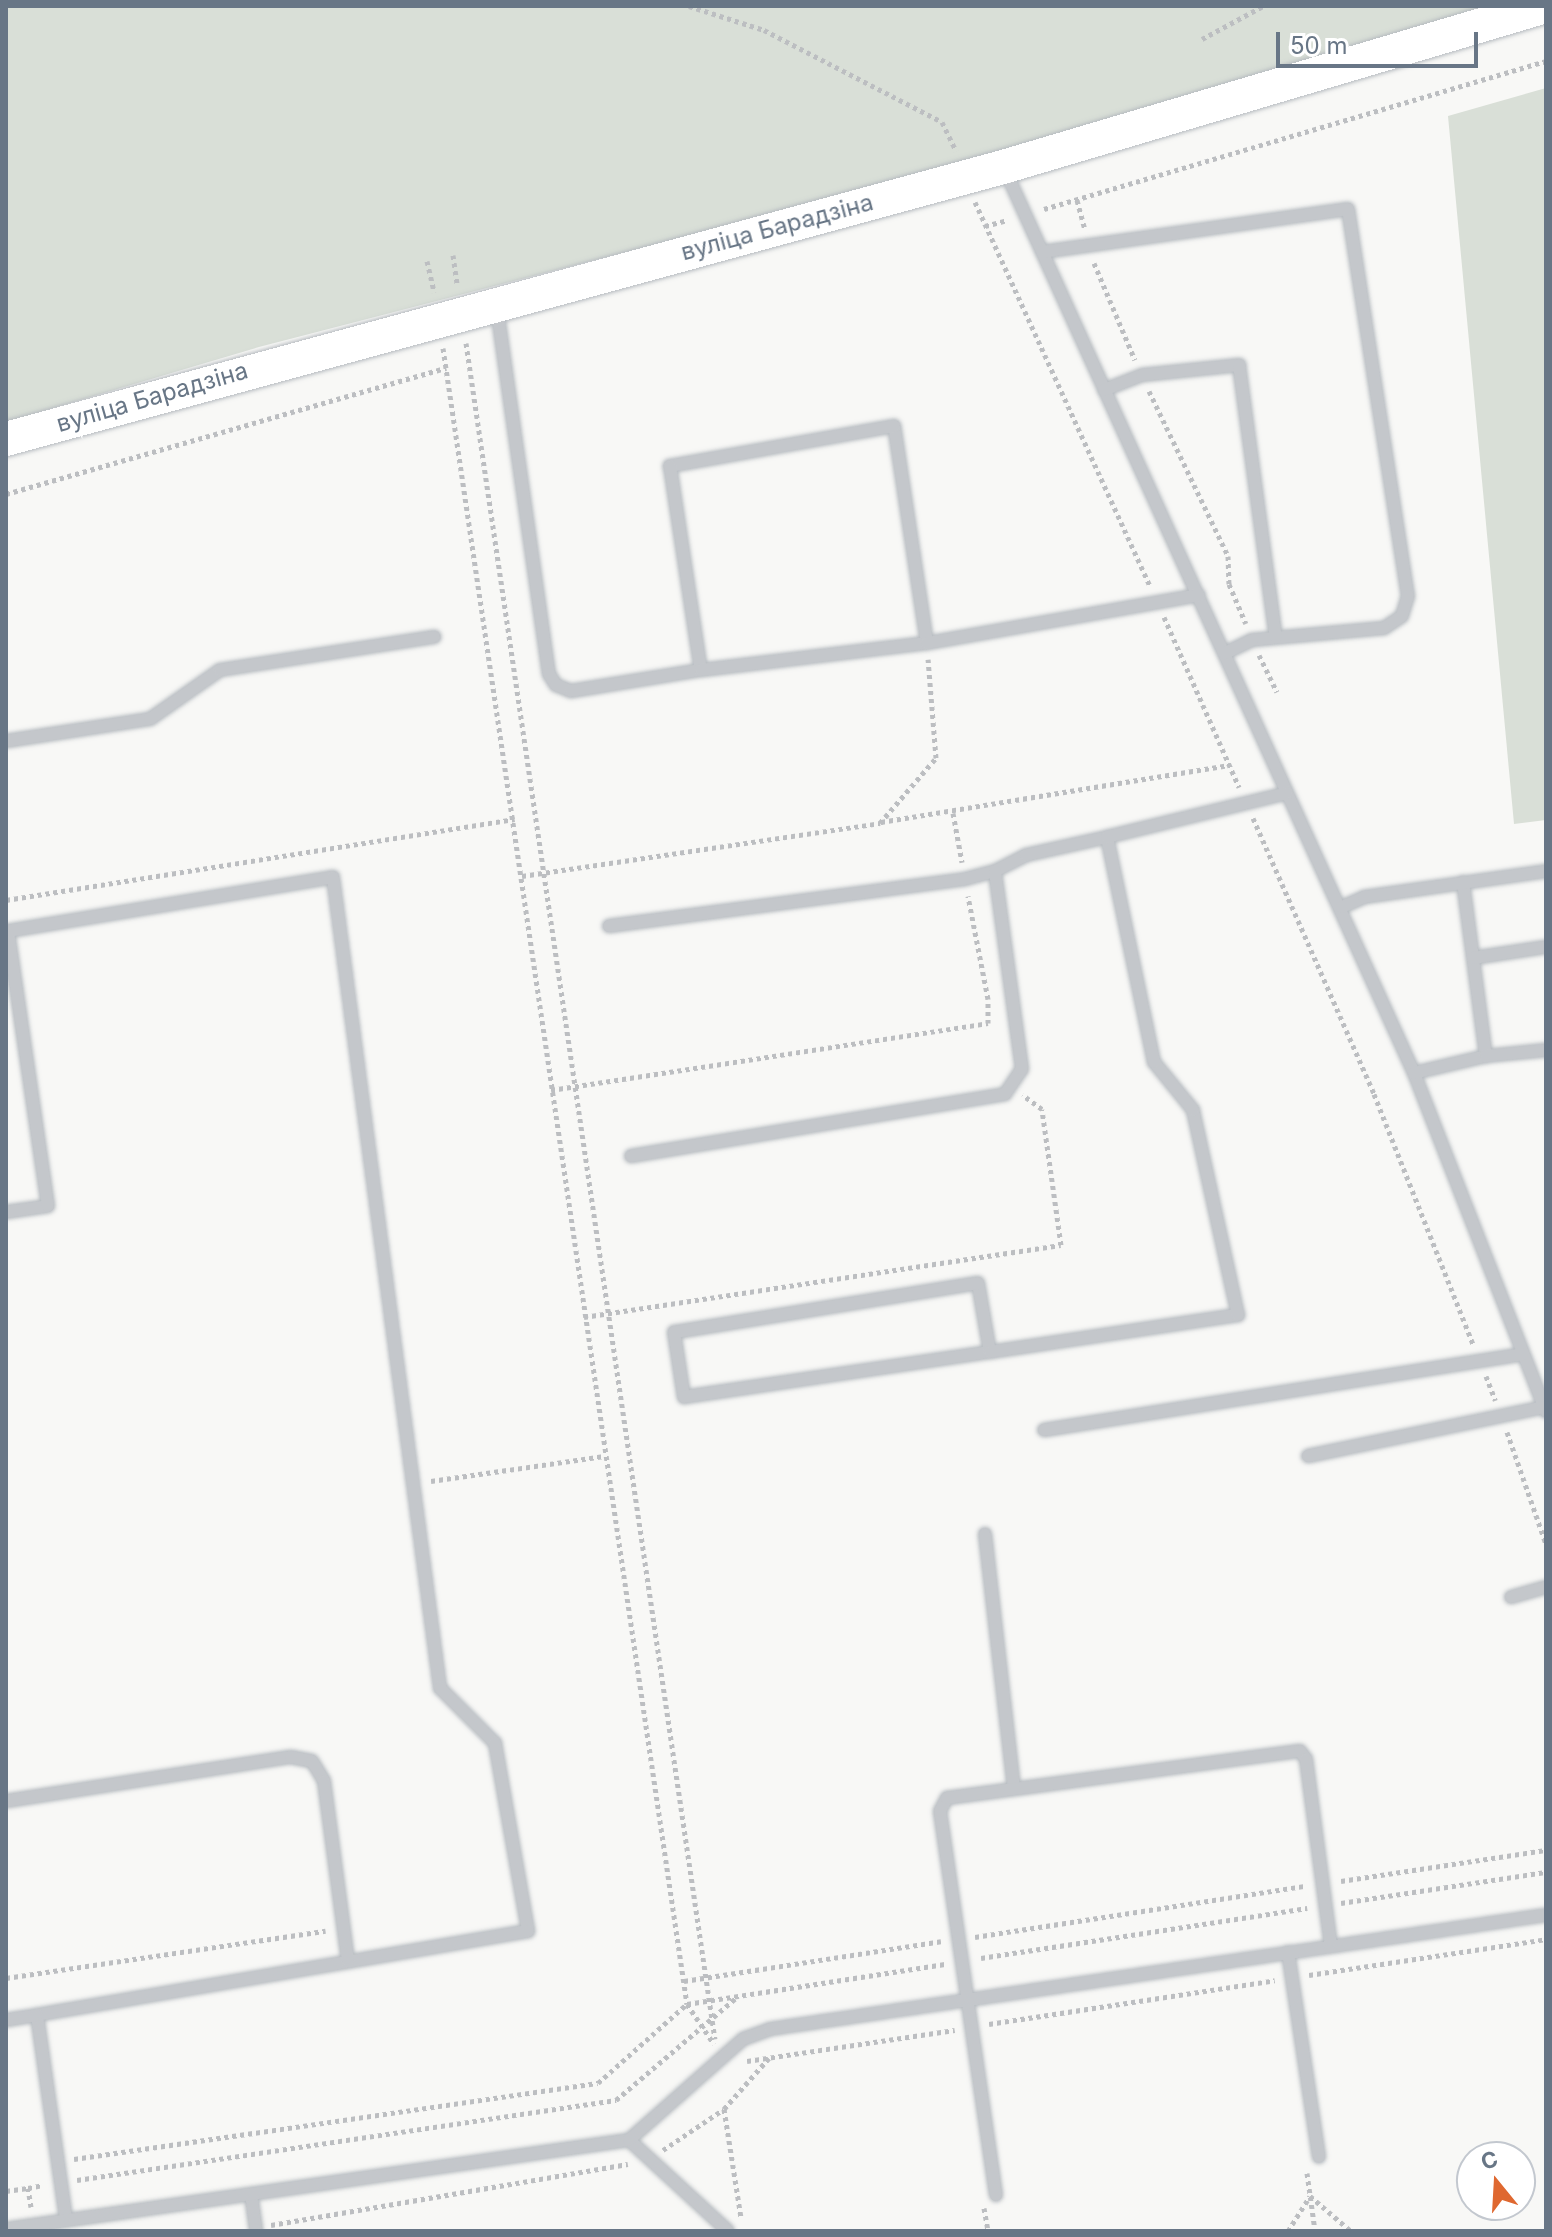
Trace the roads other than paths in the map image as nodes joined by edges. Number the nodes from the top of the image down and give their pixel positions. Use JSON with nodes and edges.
{"nodes":[{"id":1,"x":1546,"y":6,"type":"edge"},
{"id":2,"x":1003,"y":167,"type":"junction"},
{"id":3,"x":1042,"y":252,"type":"junction"},
{"id":4,"x":496,"y":302,"type":"junction"},
{"id":5,"x":1104,"y":390,"type":"junction"},
{"id":6,"x":6,"y":439,"type":"edge"},
{"id":7,"x":1199,"y":595,"type":"junction"},
{"id":8,"x":434,"y":637,"type":"dead end"},
{"id":9,"x":1276,"y":638,"type":"junction"},
{"id":10,"x":927,"y":643,"type":"junction"},
{"id":11,"x":1225,"y":653,"type":"junction"},
{"id":12,"x":701,"y":670,"type":"junction"},
{"id":13,"x":6,"y":741,"type":"edge"},
{"id":14,"x":1287,"y":793,"type":"junction"},
{"id":15,"x":1107,"y":837,"type":"junction"},
{"id":16,"x":995,"y":871,"type":"junction"},
{"id":17,"x":1546,"y":871,"type":"edge"},
{"id":18,"x":1463,"y":882,"type":"junction"},
{"id":19,"x":1342,"y":907,"type":"junction"},
{"id":20,"x":609,"y":926,"type":"dead end"},
{"id":21,"x":1546,"y":947,"type":"edge"},
{"id":22,"x":1473,"y":958,"type":"junction"},
{"id":23,"x":1546,"y":1050,"type":"edge"},
{"id":24,"x":1486,"y":1056,"type":"junction"},
{"id":25,"x":1414,"y":1073,"type":"junction"},
{"id":26,"x":631,"y":1156,"type":"dead end"},
{"id":27,"x":6,"y":1212,"type":"edge"},
{"id":28,"x":990,"y":1352,"type":"junction"},
{"id":29,"x":1522,"y":1354,"type":"junction"},
{"id":30,"x":1545,"y":1409,"type":"edge"},
{"id":31,"x":1044,"y":1430,"type":"dead end"},
{"id":32,"x":1308,"y":1456,"type":"dead end"},
{"id":33,"x":985,"y":1534,"type":"dead end"},
{"id":34,"x":1546,"y":1587,"type":"edge"},
{"id":35,"x":1511,"y":1597,"type":"dead end"},
{"id":36,"x":1014,"y":1787,"type":"junction"},
{"id":37,"x":6,"y":1801,"type":"edge"},
{"id":38,"x":1546,"y":1915,"type":"edge"},
{"id":39,"x":1331,"y":1946,"type":"junction"},
{"id":40,"x":1288,"y":1952,"type":"junction"},
{"id":41,"x":348,"y":1961,"type":"junction"},
{"id":42,"x":967,"y":1999,"type":"junction"},
{"id":43,"x":37,"y":2015,"type":"junction"},
{"id":44,"x":6,"y":2020,"type":"edge"},
{"id":45,"x":629,"y":2140,"type":"junction"},
{"id":46,"x":1319,"y":2157,"type":"dead end"},
{"id":47,"x":251,"y":2194,"type":"junction"},
{"id":48,"x":996,"y":2195,"type":"dead end"},
{"id":49,"x":66,"y":2220,"type":"junction"},
{"id":50,"x":6,"y":2229,"type":"edge"},
{"id":51,"x":256,"y":2230,"type":"edge"},
{"id":52,"x":728,"y":2231,"type":"edge"}],
"edges":[{"from":1,"to":2,"type":"street","name":"вуліца Барадзіна"},
{"from":2,"to":3,"type":"lane"},
{"from":2,"to":4,"type":"street","name":"вуліца Барадзіна"},
{"from":3,"to":5,"type":"lane"},
{"from":3,"to":9,"type":"lane"},
{"from":4,"to":6,"type":"street","name":"вуліца Барадзіна"},
{"from":4,"to":12,"type":"lane"},
{"from":5,"to":7,"type":"lane"},
{"from":5,"to":9,"type":"lane"},
{"from":7,"to":10,"type":"lane"},
{"from":7,"to":11,"type":"lane"},
{"from":8,"to":13,"type":"lane"},
{"from":9,"to":11,"type":"lane"},
{"from":10,"to":12,"type":"lane"},
{"from":10,"to":12,"type":"lane"},
{"from":11,"to":14,"type":"lane"},
{"from":14,"to":15,"type":"lane"},
{"from":14,"to":19,"type":"lane"},
{"from":15,"to":16,"type":"lane"},
{"from":15,"to":28,"type":"lane"},
{"from":16,"to":20,"type":"lane"},
{"from":16,"to":26,"type":"lane"},
{"from":17,"to":18,"type":"lane"},
{"from":18,"to":19,"type":"lane"},
{"from":18,"to":22,"type":"lane"},
{"from":19,"to":25,"type":"lane"},
{"from":21,"to":22,"type":"lane"},
{"from":22,"to":24,"type":"lane"},
{"from":23,"to":24,"type":"lane"},
{"from":24,"to":25,"type":"lane"},
{"from":25,"to":29,"type":"lane"},
{"from":27,"to":41,"type":"lane"},
{"from":28,"to":28,"type":"lane"},
{"from":29,"to":30,"type":"lane"},
{"from":29,"to":31,"type":"lane"},
{"from":30,"to":32,"type":"lane"},
{"from":33,"to":36,"type":"lane"},
{"from":34,"to":35,"type":"lane"},
{"from":36,"to":39,"type":"lane"},
{"from":36,"to":42,"type":"lane"},
{"from":37,"to":41,"type":"lane"},
{"from":38,"to":39,"type":"lane"},
{"from":39,"to":40,"type":"lane"},
{"from":40,"to":42,"type":"lane"},
{"from":40,"to":46,"type":"lane"},
{"from":41,"to":43,"type":"lane"},
{"from":42,"to":45,"type":"lane"},
{"from":42,"to":48,"type":"lane"},
{"from":43,"to":44,"type":"lane"},
{"from":43,"to":49,"type":"lane"},
{"from":45,"to":47,"type":"lane"},
{"from":45,"to":52,"type":"lane"},
{"from":47,"to":49,"type":"lane"},
{"from":47,"to":51,"type":"lane"},
{"from":49,"to":50,"type":"lane"}]}
